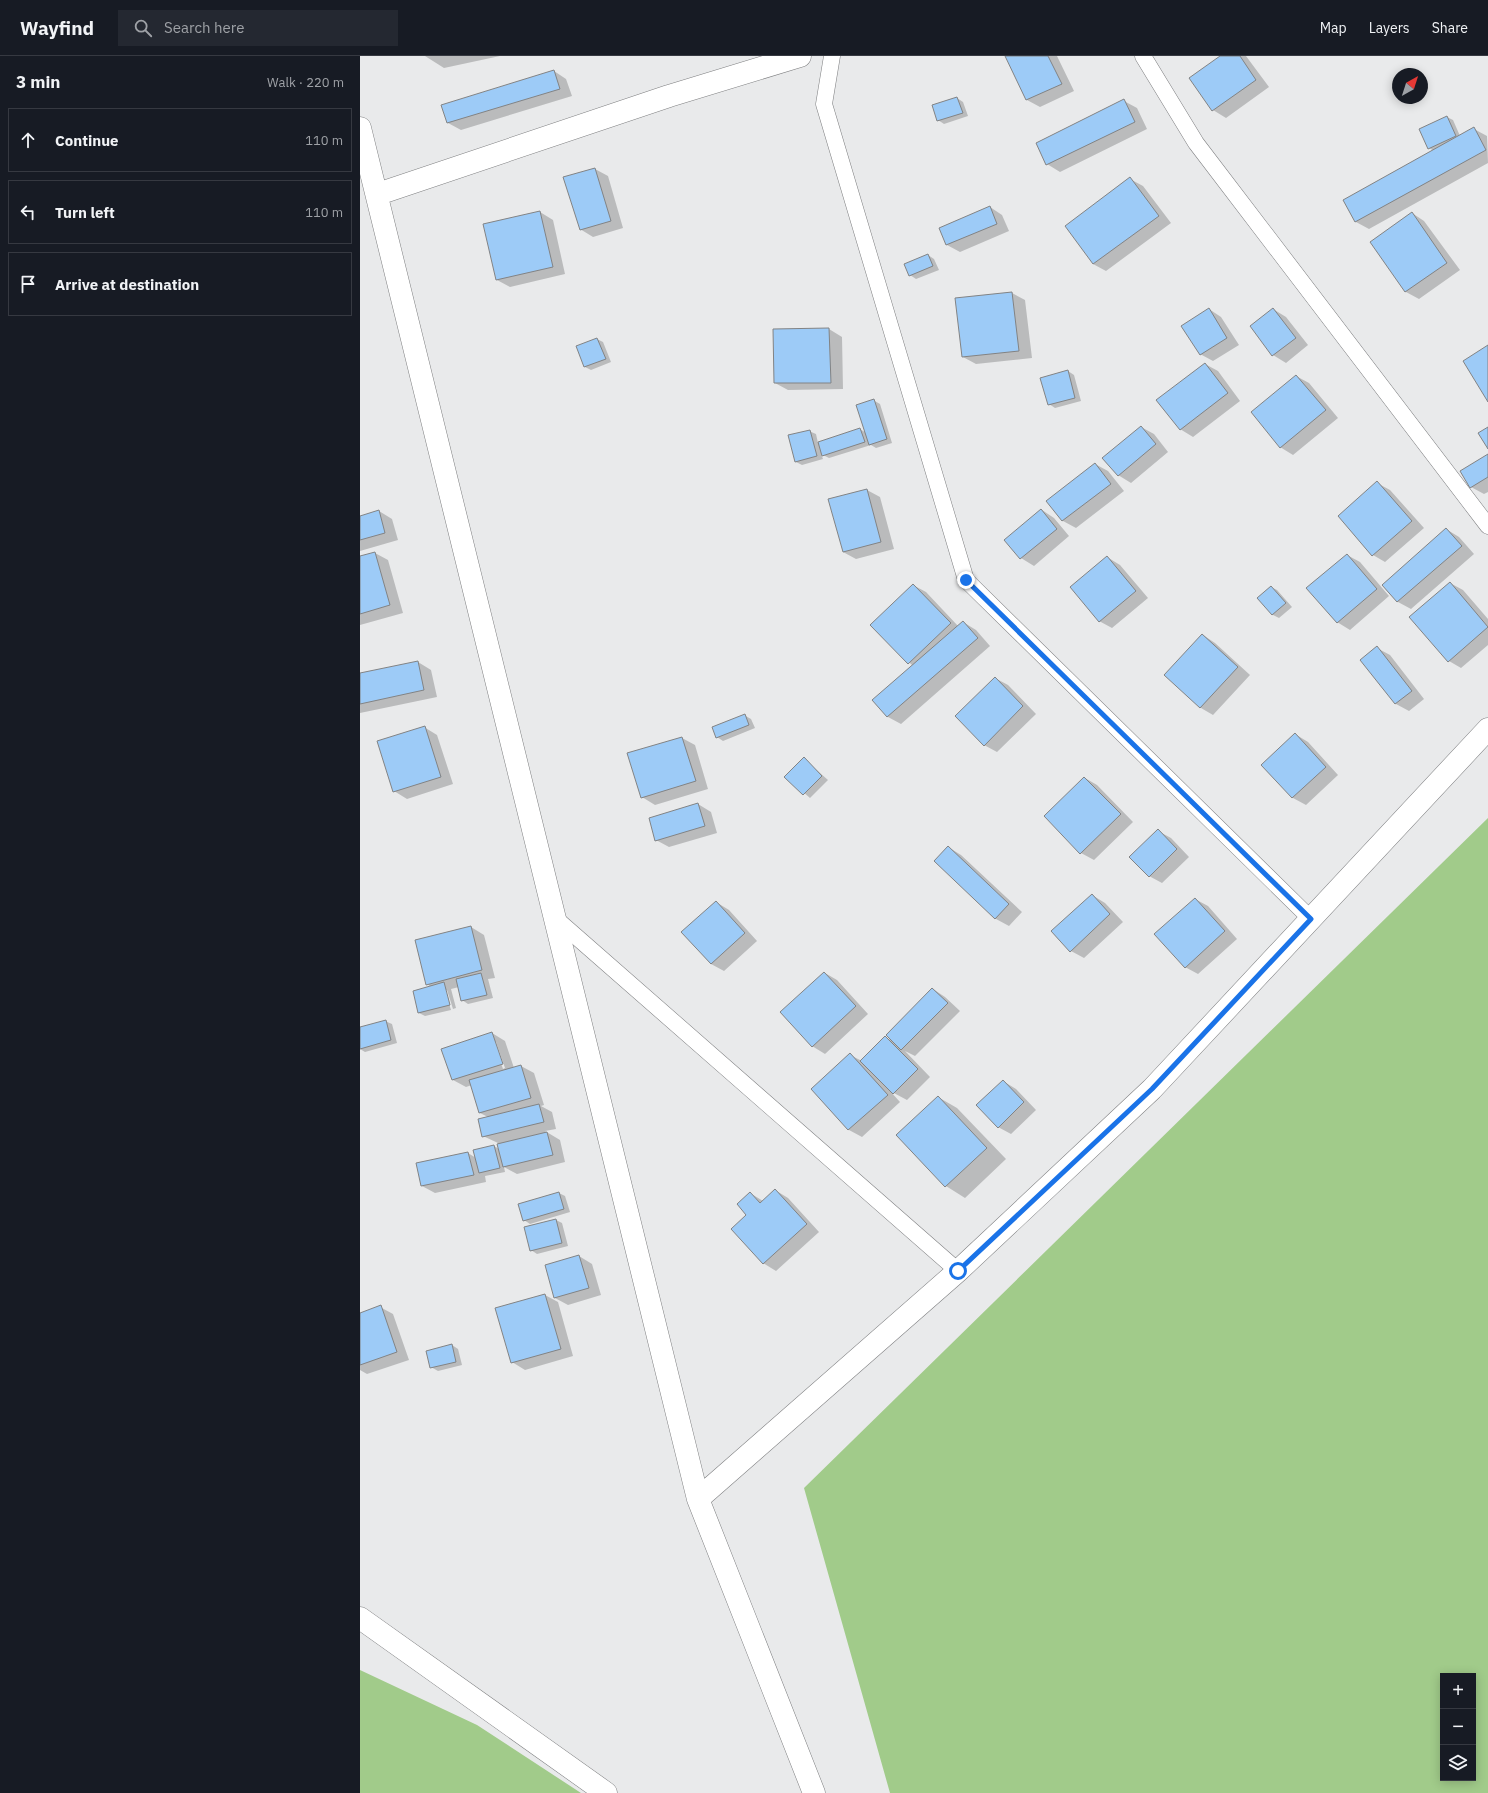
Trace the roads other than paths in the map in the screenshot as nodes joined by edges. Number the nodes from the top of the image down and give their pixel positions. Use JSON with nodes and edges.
{"nodes":[{"id":1,"x":800,"y":56,"type":"edge"},
{"id":2,"x":832,"y":56,"type":"edge"},
{"id":3,"x":1143,"y":56,"type":"edge"},
{"id":4,"x":360,"y":128,"type":"edge"},
{"id":5,"x":365,"y":171,"type":"edge"},
{"id":6,"x":378,"y":194,"type":"junction"},
{"id":7,"x":1488,"y":526,"type":"edge"},
{"id":8,"x":1488,"y":729,"type":"edge"},
{"id":9,"x":555,"y":918,"type":"junction"},
{"id":10,"x":1311,"y":919,"type":"junction"},
{"id":11,"x":958,"y":1271,"type":"junction"},
{"id":12,"x":698,"y":1499,"type":"junction"},
{"id":13,"x":360,"y":1618,"type":"edge"},
{"id":14,"x":606,"y":1793,"type":"edge"},
{"id":15,"x":814,"y":1793,"type":"edge"}],
"edges":[{"from":1,"to":6,"type":"street"},
{"from":2,"to":10,"type":"lane"},
{"from":3,"to":7,"type":"lane"},
{"from":4,"to":5,"type":"street"},
{"from":5,"to":6,"type":"street"},
{"from":6,"to":9,"type":"street"},
{"from":8,"to":10,"type":"street"},
{"from":9,"to":11,"type":"lane"},
{"from":9,"to":12,"type":"street"},
{"from":10,"to":11,"type":"street"},
{"from":11,"to":12,"type":"street"},
{"from":12,"to":15,"type":"street"},
{"from":13,"to":14,"type":"street"}]}
